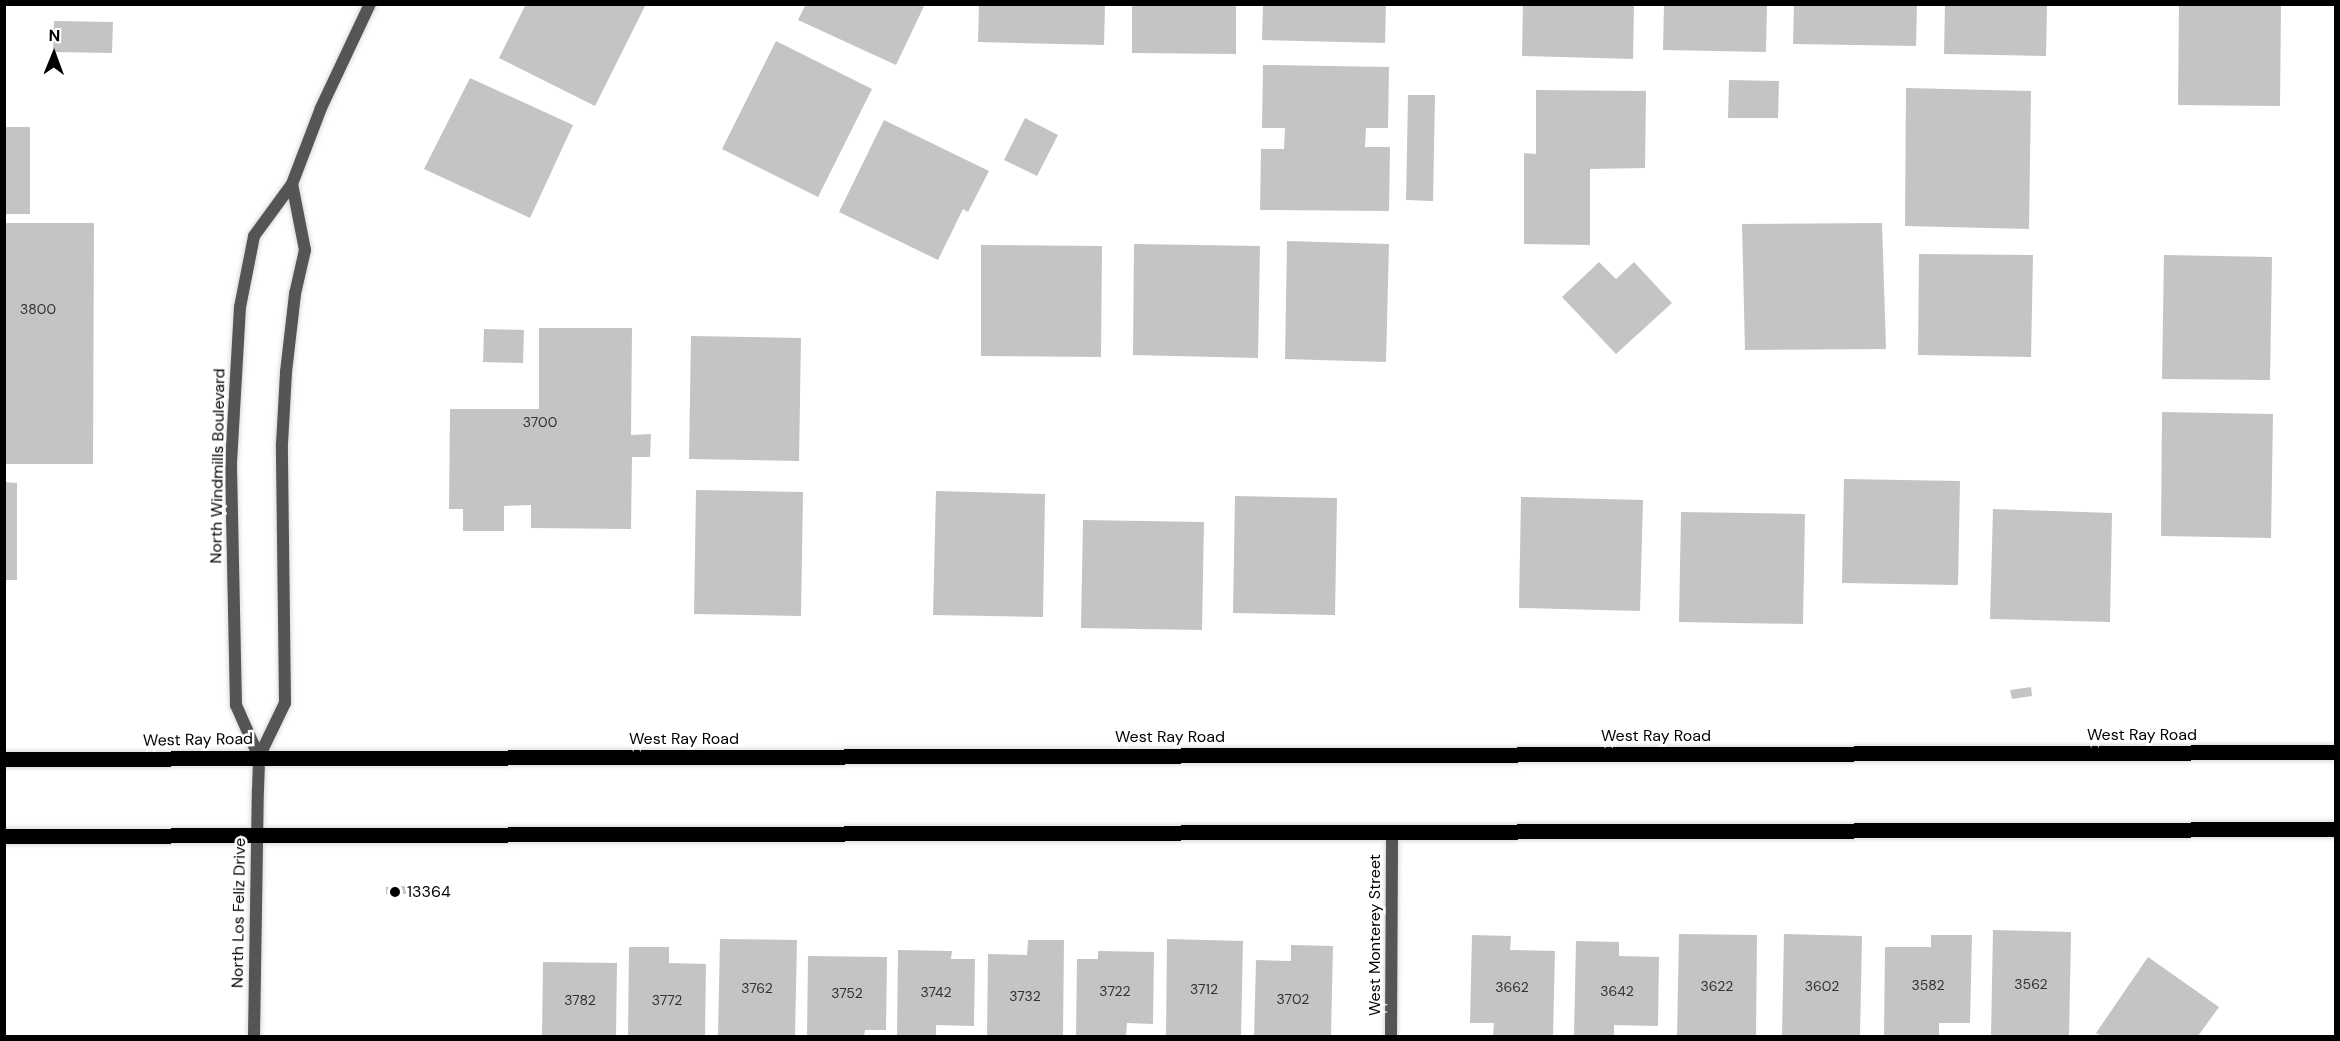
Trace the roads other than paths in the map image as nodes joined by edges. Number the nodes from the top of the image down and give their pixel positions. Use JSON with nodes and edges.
{"nodes":[{"id":1,"x":370,"y":4,"type":"edge"},
{"id":2,"x":292,"y":184,"type":"junction"},
{"id":3,"x":2336,"y":752,"type":"edge"},
{"id":4,"x":260,"y":757,"type":"junction"},
{"id":5,"x":4,"y":759,"type":"edge"},
{"id":6,"x":258,"y":790,"type":"joint"},
{"id":7,"x":2336,"y":829,"type":"edge"},
{"id":8,"x":1392,"y":834,"type":"junction"},
{"id":9,"x":257,"y":835,"type":"junction"},
{"id":10,"x":4,"y":836,"type":"edge"},
{"id":11,"x":254,"y":1036,"type":"edge"},
{"id":12,"x":1391,"y":1036,"type":"edge"}],
"edges":[{"from":1,"to":2,"type":"street","name":"North Windmills Boulevard"},
{"from":2,"to":4,"type":"street","name":"North Windmills Boulevard"},
{"from":2,"to":4,"type":"street","name":"North Windmills Boulevard"},
{"from":3,"to":4,"type":"main road","name":"West Ray Road"},
{"from":4,"to":5,"type":"main road","name":"West Ray Road"},
{"from":4,"to":6,"type":"street","name":"North Windmills Boulevard"},
{"from":6,"to":9,"type":"street","name":"North Los Feliz Drive"},
{"from":7,"to":8,"type":"main road"},
{"from":8,"to":9,"type":"main road"},
{"from":8,"to":12,"type":"street","name":"West Monterey Street"},
{"from":9,"to":10,"type":"main road"},
{"from":9,"to":11,"type":"street","name":"North Los Feliz Drive"}]}
